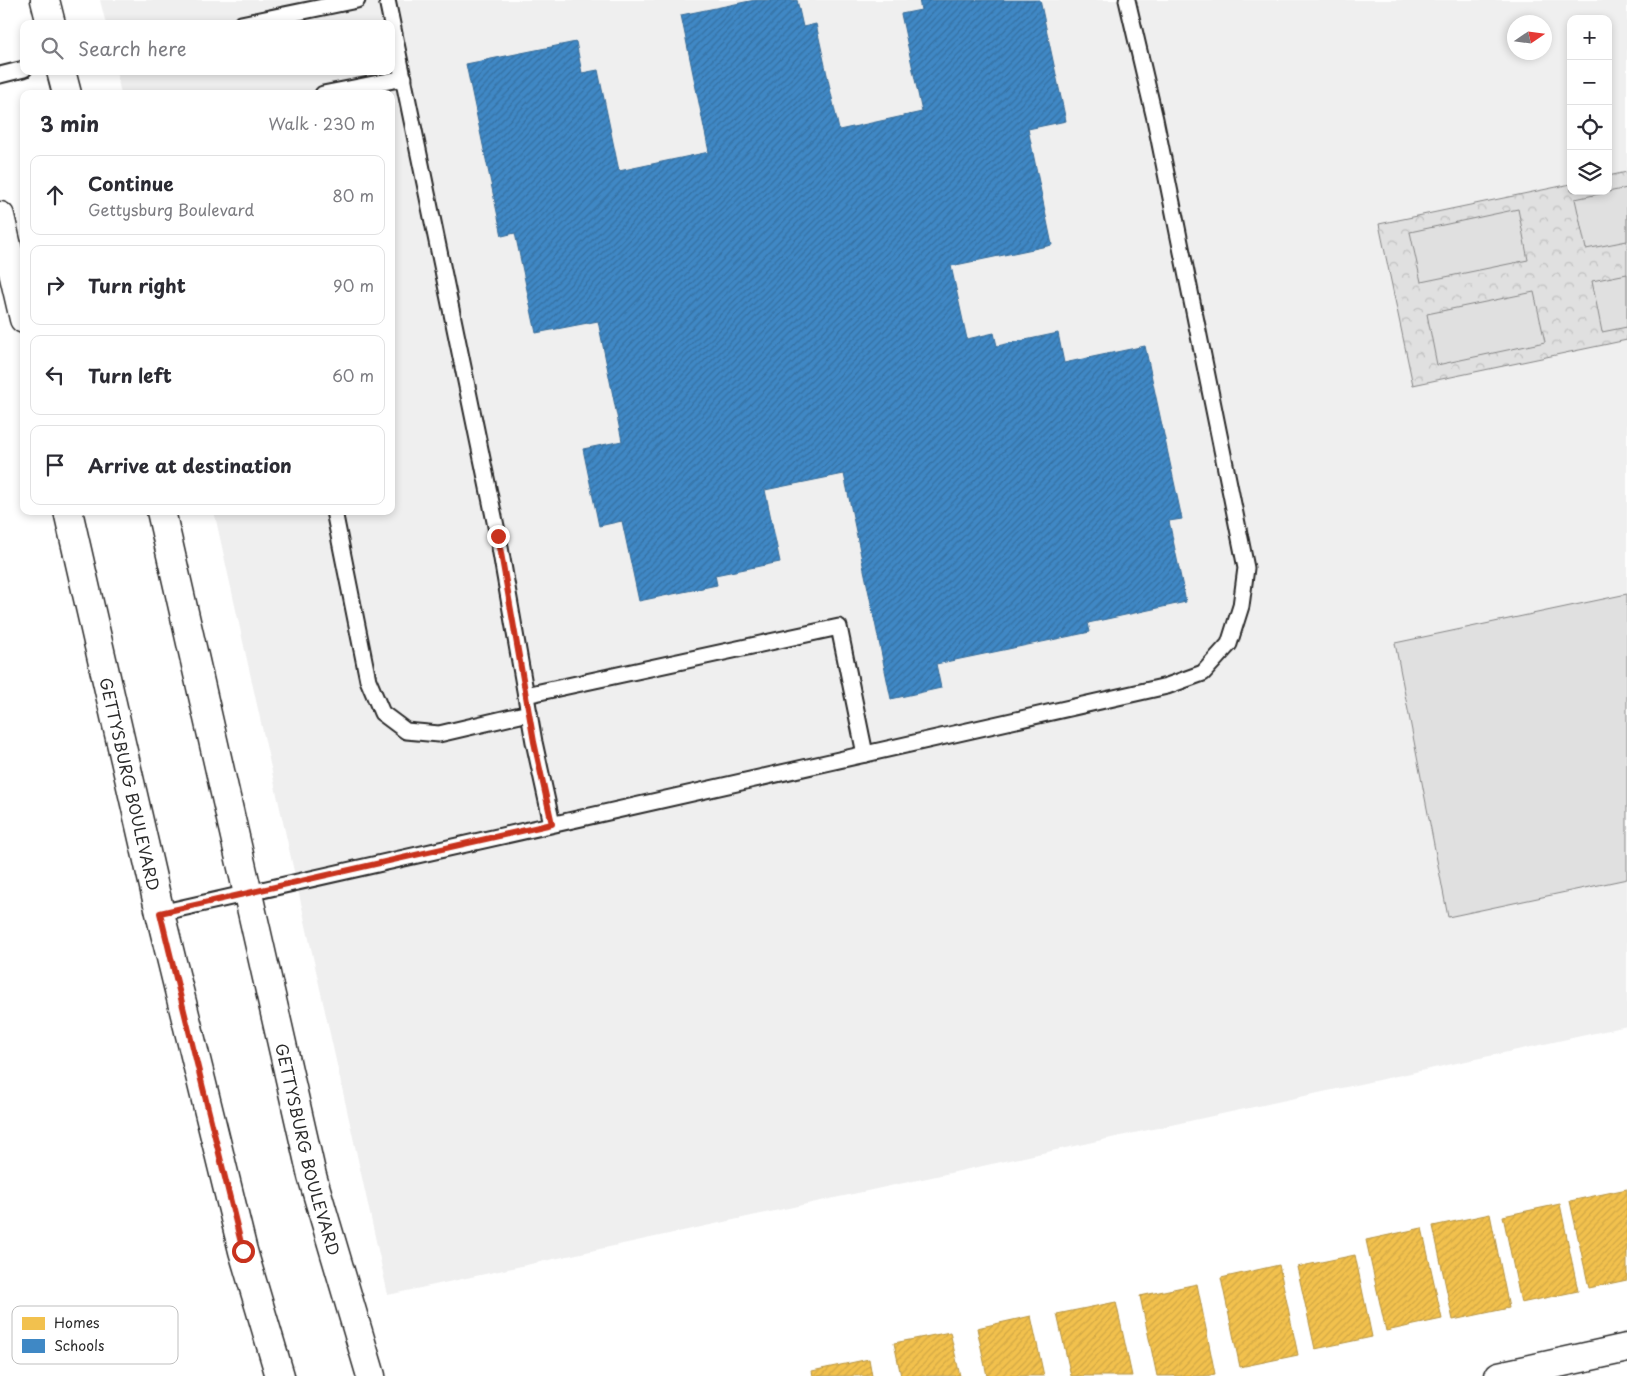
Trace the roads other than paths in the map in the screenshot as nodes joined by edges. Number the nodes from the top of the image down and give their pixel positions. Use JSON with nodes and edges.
{"nodes":[{"id":1,"x":45,"y":0,"type":"edge"},
{"id":2,"x":357,"y":0,"type":"edge"},
{"id":3,"x":387,"y":0,"type":"edge"},
{"id":4,"x":1127,"y":0,"type":"edge"},
{"id":5,"x":50,"y":20,"type":"edge"},
{"id":6,"x":260,"y":20,"type":"edge"},
{"id":7,"x":391,"y":20,"type":"edge"},
{"id":8,"x":395,"y":37,"type":"edge"},
{"id":9,"x":20,"y":70,"type":"edge"},
{"id":10,"x":0,"y":75,"type":"edge"},
{"id":11,"x":62,"y":75,"type":"edge"},
{"id":12,"x":404,"y":78,"type":"junction"},
{"id":13,"x":65,"y":90,"type":"edge"},
{"id":14,"x":342,"y":90,"type":"edge"},
{"id":15,"x":0,"y":216,"type":"edge"},
{"id":16,"x":20,"y":302,"type":"edge"},
{"id":17,"x":69,"y":515,"type":"edge"},
{"id":18,"x":162,"y":515,"type":"edge"},
{"id":19,"x":335,"y":515,"type":"edge"},
{"id":20,"x":526,"y":695,"type":"junction"},
{"id":21,"x":529,"y":713,"type":"junction"},
{"id":22,"x":865,"y":754,"type":"junction"},
{"id":23,"x":552,"y":824,"type":"junction"},
{"id":24,"x":248,"y":893,"type":"junction"},
{"id":25,"x":160,"y":913,"type":"junction"},
{"id":26,"x":1627,"y":1348,"type":"edge"},
{"id":27,"x":280,"y":1376,"type":"edge"},
{"id":28,"x":371,"y":1376,"type":"edge"},
{"id":29,"x":1499,"y":1376,"type":"edge"}],
"edges":[{"from":1,"to":5,"type":"street"},
{"from":2,"to":6,"type":"lane"},
{"from":3,"to":7,"type":"lane"},
{"from":4,"to":22,"type":"lane"},
{"from":8,"to":12,"type":"lane"},
{"from":9,"to":10,"type":"lane"},
{"from":11,"to":13,"type":"street"},
{"from":12,"to":14,"type":"lane"},
{"from":12,"to":20,"type":"lane"},
{"from":15,"to":16,"type":"street"},
{"from":17,"to":25,"type":"street","name":"GETTYSBURG BOULEVARD"},
{"from":18,"to":24,"type":"street","name":"GETTYSBURG BOULEVARD"},
{"from":19,"to":21,"type":"lane"},
{"from":20,"to":21,"type":"lane"},
{"from":20,"to":22,"type":"lane"},
{"from":21,"to":23,"type":"lane"},
{"from":22,"to":23,"type":"lane"},
{"from":23,"to":24,"type":"lane"},
{"from":24,"to":25,"type":"lane"},
{"from":24,"to":28,"type":"street","name":"GETTYSBURG BOULEVARD"},
{"from":25,"to":27,"type":"street","name":"GETTYSBURG BOULEVARD"},
{"from":26,"to":29,"type":"street"}]}
